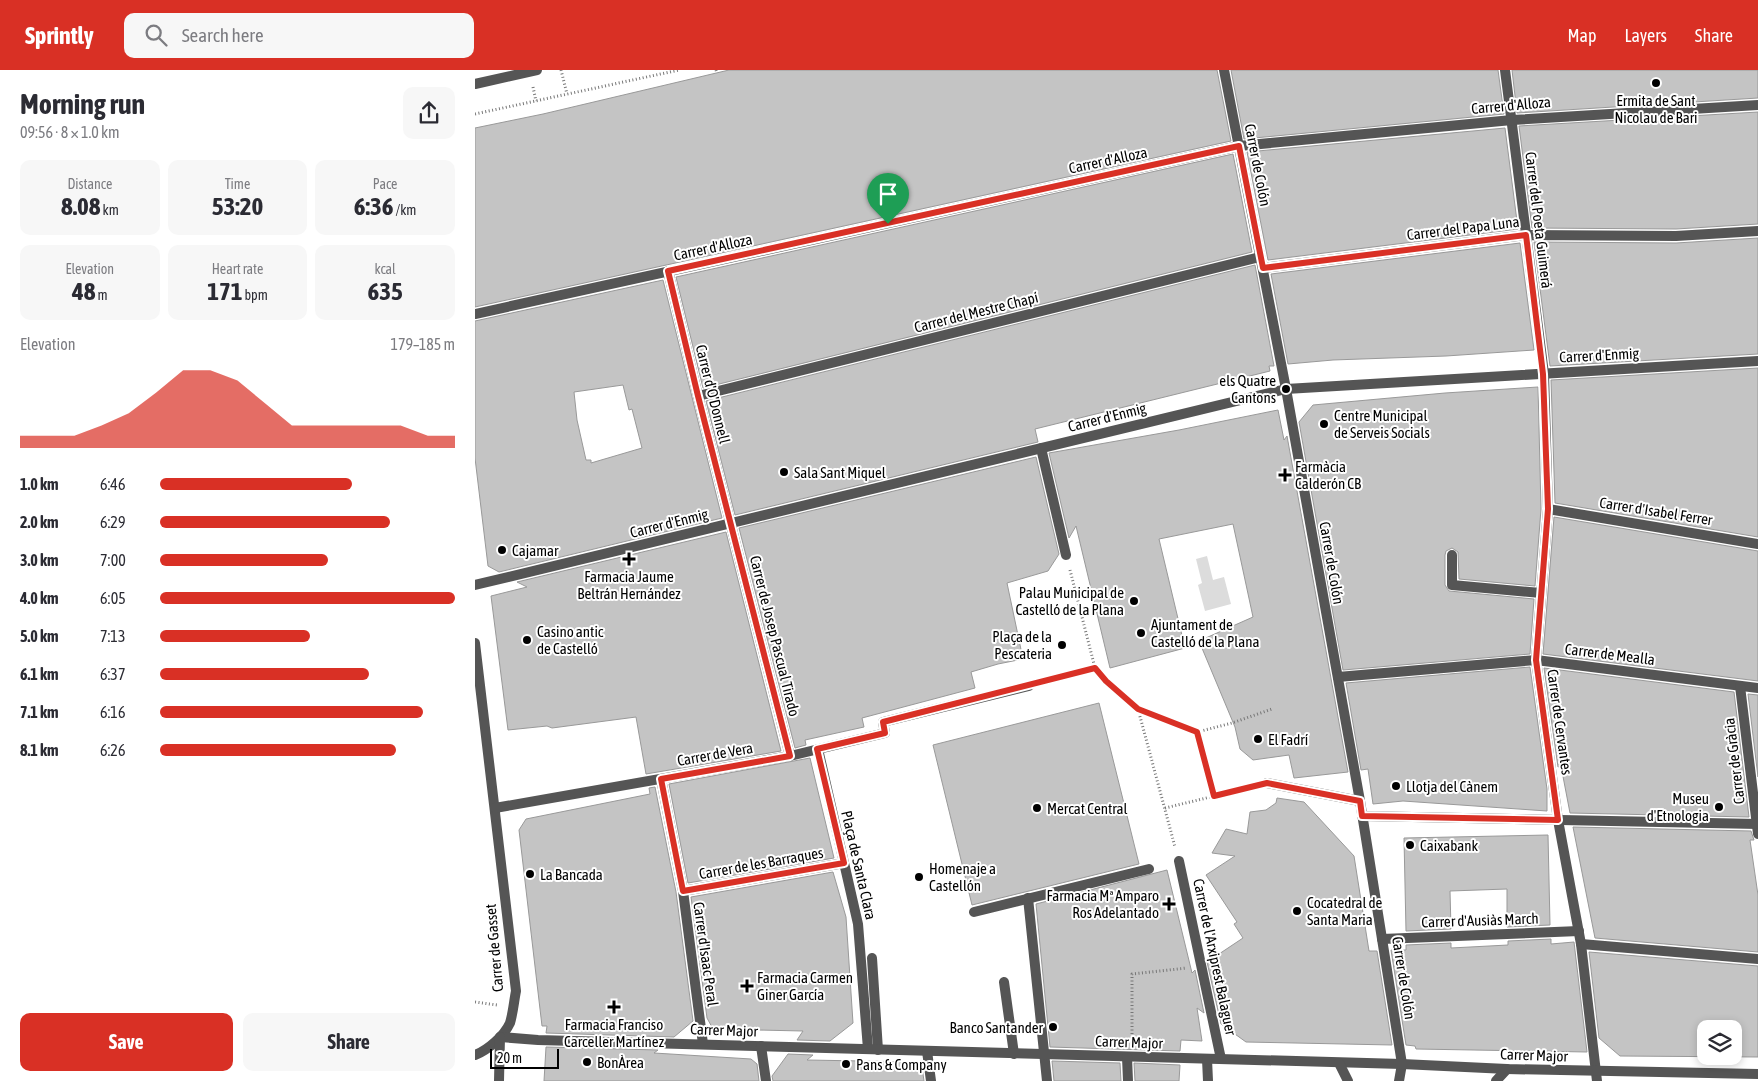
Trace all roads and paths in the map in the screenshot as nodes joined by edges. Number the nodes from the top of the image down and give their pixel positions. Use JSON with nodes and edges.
{"nodes":[{"id":1,"x":537,"y":70,"type":"edge"},
{"id":2,"x":561,"y":70,"type":"edge"},
{"id":3,"x":679,"y":70,"type":"edge"},
{"id":4,"x":1225,"y":70,"type":"edge"},
{"id":5,"x":1505,"y":70,"type":"edge"},
{"id":6,"x":475,"y":84,"type":"edge"},
{"id":7,"x":567,"y":94,"type":"junction"},
{"id":8,"x":1758,"y":105,"type":"edge"},
{"id":9,"x":475,"y":114,"type":"edge"},
{"id":10,"x":1511,"y":120,"type":"junction"},
{"id":11,"x":1239,"y":146,"type":"junction"},
{"id":12,"x":1758,"y":231,"type":"edge"},
{"id":13,"x":1526,"y":235,"type":"junction"},
{"id":14,"x":1261,"y":263,"type":"junction"},
{"id":15,"x":668,"y":271,"type":"junction"},
{"id":16,"x":475,"y":314,"type":"edge"},
{"id":17,"x":1758,"y":361,"type":"edge"},
{"id":18,"x":1543,"y":374,"type":"junction"},
{"id":19,"x":1286,"y":389,"type":"junction"},
{"id":20,"x":698,"y":396,"type":"junction"},
{"id":21,"x":1041,"y":448,"type":"junction"},
{"id":22,"x":1548,"y":509,"type":"junction"},
{"id":23,"x":731,"y":523,"type":"junction"},
{"id":24,"x":1758,"y":544,"type":"edge"},
{"id":25,"x":1066,"y":555,"type":"joint"},
{"id":26,"x":1451,"y":556,"type":"dead end"},
{"id":27,"x":475,"y":585,"type":"edge"},
{"id":28,"x":1541,"y":593,"type":"junction"},
{"id":29,"x":475,"y":643,"type":"edge"},
{"id":30,"x":1536,"y":660,"type":"junction"},
{"id":31,"x":1095,"y":668,"type":"junction"},
{"id":32,"x":1337,"y":677,"type":"junction"},
{"id":33,"x":1029,"y":686,"type":"joint"},
{"id":34,"x":1740,"y":686,"type":"junction"},
{"id":35,"x":1758,"y":688,"type":"edge"},
{"id":36,"x":1138,"y":709,"type":"junction"},
{"id":37,"x":1272,"y":709,"type":"dead end"},
{"id":38,"x":1197,"y":732,"type":"junction"},
{"id":39,"x":817,"y":749,"type":"junction"},
{"id":40,"x":790,"y":756,"type":"junction"},
{"id":41,"x":661,"y":779,"type":"junction"},
{"id":42,"x":1267,"y":783,"type":"joint"},
{"id":43,"x":1214,"y":796,"type":"junction"},
{"id":44,"x":1360,"y":801,"type":"junction"},
{"id":45,"x":495,"y":808,"type":"junction"},
{"id":46,"x":1165,"y":808,"type":"junction"},
{"id":47,"x":1362,"y":816,"type":"junction"},
{"id":48,"x":1558,"y":820,"type":"junction"},
{"id":49,"x":1758,"y":827,"type":"edge"},
{"id":50,"x":1179,"y":861,"type":"joint"},
{"id":51,"x":844,"y":863,"type":"junction"},
{"id":52,"x":1149,"y":868,"type":"dead end"},
{"id":53,"x":683,"y":891,"type":"junction"},
{"id":54,"x":1028,"y":898,"type":"junction"},
{"id":55,"x":974,"y":912,"type":"dead end"},
{"id":56,"x":1579,"y":931,"type":"junction"},
{"id":57,"x":1382,"y":939,"type":"junction"},
{"id":58,"x":1581,"y":944,"type":"junction"},
{"id":59,"x":872,"y":958,"type":"dead end"},
{"id":60,"x":1758,"y":959,"type":"edge"},
{"id":61,"x":1202,"y":966,"type":"junction"},
{"id":62,"x":1004,"y":982,"type":"dead end"},
{"id":63,"x":515,"y":991,"type":"junction"},
{"id":64,"x":475,"y":1002,"type":"edge"},
{"id":65,"x":499,"y":1037,"type":"junction"},
{"id":66,"x":703,"y":1044,"type":"junction"},
{"id":67,"x":761,"y":1046,"type":"junction"},
{"id":68,"x":873,"y":1049,"type":"junction"},
{"id":69,"x":927,"y":1051,"type":"junction"},
{"id":70,"x":1014,"y":1054,"type":"junction"},
{"id":71,"x":1045,"y":1054,"type":"junction"},
{"id":72,"x":475,"y":1055,"type":"edge"},
{"id":73,"x":1130,"y":1057,"type":"junction"},
{"id":74,"x":1207,"y":1059,"type":"junction"},
{"id":75,"x":1221,"y":1059,"type":"junction"},
{"id":76,"x":1339,"y":1062,"type":"junction"},
{"id":77,"x":1402,"y":1064,"type":"junction"},
{"id":78,"x":1507,"y":1069,"type":"junction"},
{"id":79,"x":1758,"y":1074,"type":"edge"},
{"id":80,"x":1597,"y":1076,"type":"edge"},
{"id":81,"x":499,"y":1081,"type":"edge"},
{"id":82,"x":766,"y":1081,"type":"edge"},
{"id":83,"x":931,"y":1081,"type":"edge"},
{"id":84,"x":1047,"y":1081,"type":"edge"},
{"id":85,"x":1128,"y":1081,"type":"edge"},
{"id":86,"x":1208,"y":1081,"type":"edge"},
{"id":87,"x":1349,"y":1081,"type":"edge"},
{"id":88,"x":1399,"y":1081,"type":"edge"},
{"id":89,"x":1495,"y":1081,"type":"edge"}],
"edges":[{"from":1,"to":6,"type":"street"},
{"from":2,"to":7,"type":"path"},
{"from":3,"to":7,"type":"path"},
{"from":4,"to":11,"type":"street","name":"Carrer de Colón"},
{"from":5,"to":10,"type":"street","name":"Carrer del Poeta Guimerá"},
{"from":7,"to":9,"type":"path"},
{"from":8,"to":10,"type":"street","name":"Carrer d'Alloza"},
{"from":10,"to":11,"type":"street","name":"Carrer d'Alloza"},
{"from":10,"to":13,"type":"street","name":"Carrer del Poeta Guimerá"},
{"from":11,"to":14,"type":"street","name":"Carrer de Colón"},
{"from":11,"to":15,"type":"street","name":"Carrer d'Alloza"},
{"from":12,"to":13,"type":"street","name":"Carrer del Papa Luna"},
{"from":13,"to":14,"type":"street","name":"Carrer del Papa Luna"},
{"from":13,"to":18,"type":"street","name":"Carrer del Poeta Guimerá"},
{"from":14,"to":19,"type":"street","name":"Carrer de Colón"},
{"from":14,"to":20,"type":"street","name":"Carrer del Mestre Chapí"},
{"from":15,"to":16,"type":"street","name":"Carrer d'Alloza"},
{"from":15,"to":20,"type":"street","name":"Carrer d'O'Donnell"},
{"from":17,"to":18,"type":"street","name":"Carrer d'Enmig"},
{"from":18,"to":19,"type":"street","name":"Carrer d'Enmig"},
{"from":18,"to":22,"type":"street","name":"Carrer de Cervantes"},
{"from":19,"to":21,"type":"street","name":"Carrer d'Enmig"},
{"from":19,"to":32,"type":"street","name":"Carrer de Colón"},
{"from":20,"to":23,"type":"street","name":"Carrer d'O'Donnell"},
{"from":21,"to":23,"type":"street","name":"Carrer d'Enmig"},
{"from":21,"to":25,"type":"street"},
{"from":22,"to":24,"type":"street","name":"Carrer d'Isabel Ferrer"},
{"from":22,"to":28,"type":"street","name":"Carrer de Cervantes"},
{"from":23,"to":27,"type":"street","name":"Carrer d'Enmig"},
{"from":23,"to":40,"type":"street","name":"Carrer de Josep Pascual Tirado"},
{"from":25,"to":31,"type":"path"},
{"from":26,"to":28,"type":"street"},
{"from":28,"to":30,"type":"street","name":"Carrer de Cervantes"},
{"from":29,"to":45,"type":"street","name":"Carrer de Gasset"},
{"from":30,"to":32,"type":"street","name":"Carrer de Mealla"},
{"from":30,"to":34,"type":"street","name":"Carrer de Mealla"},
{"from":30,"to":48,"type":"street","name":"Carrer de Cervantes"},
{"from":31,"to":33,"type":"path"},
{"from":31,"to":36,"type":"path"},
{"from":32,"to":44,"type":"street","name":"Carrer de Colón"},
{"from":33,"to":39,"type":"street","name":"Carrer de Vera"},
{"from":34,"to":35,"type":"street","name":"Carrer de Mealla"},
{"from":34,"to":49,"type":"street","name":"Carrer de Gràcia"},
{"from":36,"to":38,"type":"path"},
{"from":36,"to":46,"type":"path"},
{"from":37,"to":38,"type":"path"},
{"from":38,"to":43,"type":"path"},
{"from":39,"to":40,"type":"street","name":"Carrer de Vera"},
{"from":39,"to":51,"type":"street","name":"Plaça de Santa Clara"},
{"from":40,"to":41,"type":"street","name":"Carrer de Vera"},
{"from":41,"to":45,"type":"street","name":"Carrer de Vera"},
{"from":41,"to":53,"type":"street","name":"Carrer d'Isaac Peral"},
{"from":42,"to":43,"type":"path"},
{"from":42,"to":44,"type":"street"},
{"from":43,"to":46,"type":"path"},
{"from":44,"to":47,"type":"street","name":"Carrer de Colón"},
{"from":45,"to":63,"type":"street","name":"Carrer de Gasset"},
{"from":46,"to":50,"type":"path"},
{"from":47,"to":48,"type":"street"},
{"from":47,"to":57,"type":"street","name":"Carrer de Colón"},
{"from":48,"to":49,"type":"street"},
{"from":48,"to":56,"type":"street","name":"Carrer de Cervantes"},
{"from":50,"to":61,"type":"street","name":"Carrer de l'Arxiprest Balaguer"},
{"from":51,"to":53,"type":"street","name":"Carrer de les Barraques"},
{"from":51,"to":68,"type":"street","name":"Plaça de Santa Clara"},
{"from":52,"to":54,"type":"street"},
{"from":53,"to":66,"type":"street","name":"Carrer d'Isaac Peral"},
{"from":54,"to":55,"type":"street"},
{"from":54,"to":71,"type":"street"},
{"from":56,"to":57,"type":"street","name":"Carrer d'Ausiàs March"},
{"from":56,"to":58,"type":"street","name":"Carrer de Cervantes"},
{"from":57,"to":77,"type":"street","name":"Carrer de Colón"},
{"from":58,"to":60,"type":"street"},
{"from":58,"to":80,"type":"street","name":"Carrer de Cervantes"},
{"from":59,"to":68,"type":"street"},
{"from":61,"to":73,"type":"path"},
{"from":61,"to":75,"type":"street","name":"Carrer de l'Arxiprest Balaguer"},
{"from":62,"to":70,"type":"street"},
{"from":63,"to":64,"type":"path"},
{"from":63,"to":65,"type":"street","name":"Carrer de Gasset"},
{"from":65,"to":66,"type":"street","name":"Carrer Major"},
{"from":65,"to":72,"type":"street"},
{"from":65,"to":81,"type":"street"},
{"from":66,"to":67,"type":"street","name":"Carrer Major"},
{"from":67,"to":68,"type":"street","name":"Carrer Major"},
{"from":67,"to":82,"type":"street"},
{"from":68,"to":69,"type":"street","name":"Carrer Major"},
{"from":69,"to":70,"type":"street","name":"Carrer Major"},
{"from":69,"to":83,"type":"street"},
{"from":70,"to":71,"type":"street","name":"Carrer Major"},
{"from":71,"to":73,"type":"street","name":"Carrer Major"},
{"from":71,"to":84,"type":"street"},
{"from":73,"to":74,"type":"street","name":"Carrer Major"},
{"from":73,"to":85,"type":"street"},
{"from":74,"to":75,"type":"street","name":"Carrer Major"},
{"from":74,"to":86,"type":"street"},
{"from":75,"to":76,"type":"street","name":"Carrer Major"},
{"from":76,"to":77,"type":"street","name":"Carrer Major"},
{"from":76,"to":87,"type":"street"},
{"from":77,"to":78,"type":"street","name":"Carrer Major"},
{"from":77,"to":88,"type":"street","name":"Carrer de Colón"},
{"from":78,"to":80,"type":"street","name":"Carrer Major"},
{"from":78,"to":89,"type":"street"},
{"from":79,"to":80,"type":"street","name":"Carrer Major"}]}
